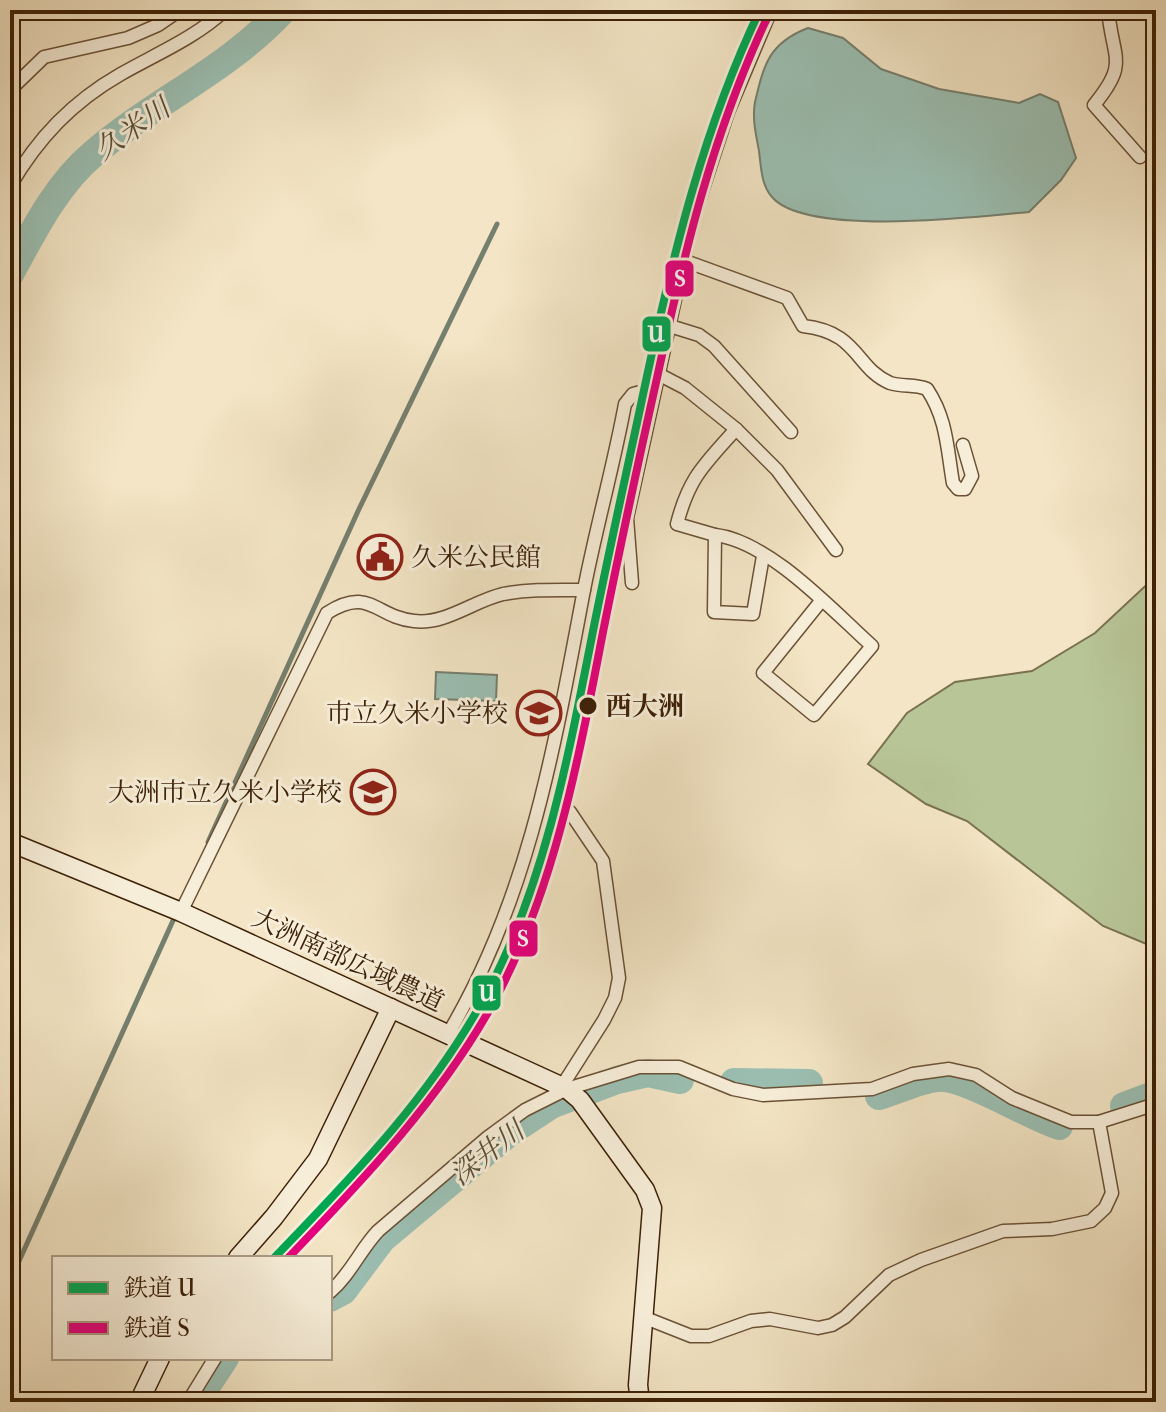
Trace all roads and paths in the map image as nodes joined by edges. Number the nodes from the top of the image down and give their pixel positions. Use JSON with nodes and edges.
{"nodes":[{"id":1,"x":180,"y":10,"type":"edge"},
{"id":2,"x":225,"y":10,"type":"edge"},
{"id":3,"x":771,"y":10,"type":"edge"},
{"id":4,"x":1108,"y":10,"type":"edge"},
{"id":5,"x":10,"y":90,"type":"edge"},
{"id":6,"x":1140,"y":157,"type":"dead end"},
{"id":7,"x":10,"y":186,"type":"edge"},
{"id":8,"x":685,"y":261,"type":"junction"},
{"id":9,"x":670,"y":326,"type":"junction"},
{"id":10,"x":658,"y":381,"type":"junction"},
{"id":11,"x":736,"y":429,"type":"junction"},
{"id":12,"x":791,"y":432,"type":"dead end"},
{"id":13,"x":963,"y":445,"type":"dead end"},
{"id":14,"x":715,"y":535,"type":"junction"},
{"id":15,"x":836,"y":550,"type":"dead end"},
{"id":16,"x":763,"y":556,"type":"junction"},
{"id":17,"x":632,"y":583,"type":"dead end"},
{"id":18,"x":584,"y":590,"type":"junction"},
{"id":19,"x":821,"y":601,"type":"junction"},
{"id":20,"x":570,"y":812,"type":"dead end"},
{"id":21,"x":10,"y":842,"type":"edge"},
{"id":22,"x":181,"y":912,"type":"junction"},
{"id":23,"x":391,"y":1008,"type":"junction"},
{"id":24,"x":448,"y":1034,"type":"junction"},
{"id":25,"x":571,"y":1092,"type":"junction"},
{"id":26,"x":1156,"y":1104,"type":"edge"},
{"id":27,"x":1099,"y":1122,"type":"junction"},
{"id":28,"x":240,"y":1256,"type":"edge"},
{"id":29,"x":332,"y":1290,"type":"edge"},
{"id":30,"x":643,"y":1317,"type":"junction"},
{"id":31,"x":159,"y":1360,"type":"edge"},
{"id":32,"x":214,"y":1360,"type":"edge"},
{"id":33,"x":139,"y":1402,"type":"edge"},
{"id":34,"x":188,"y":1402,"type":"edge"},
{"id":35,"x":640,"y":1402,"type":"edge"}],
"edges":[{"from":1,"to":5,"type":"street"},
{"from":2,"to":7,"type":"street"},
{"from":3,"to":8,"type":"street"},
{"from":4,"to":6,"type":"street"},
{"from":8,"to":9,"type":"street"},
{"from":8,"to":13,"type":"street"},
{"from":9,"to":10,"type":"street"},
{"from":9,"to":12,"type":"street"},
{"from":10,"to":11,"type":"street"},
{"from":10,"to":17,"type":"street"},
{"from":10,"to":18,"type":"street"},
{"from":11,"to":14,"type":"street"},
{"from":11,"to":15,"type":"street"},
{"from":14,"to":16,"type":"street"},
{"from":14,"to":16,"type":"street"},
{"from":16,"to":19,"type":"street"},
{"from":18,"to":22,"type":"street"},
{"from":18,"to":24,"type":"street"},
{"from":19,"to":19,"type":"street"},
{"from":20,"to":25,"type":"street"},
{"from":21,"to":22,"type":"street","name":"大洲南部広域農道"},
{"from":22,"to":23,"type":"street","name":"大洲南部広域農道"},
{"from":23,"to":24,"type":"street","name":"大洲南部広域農道"},
{"from":23,"to":28,"type":"street"},
{"from":24,"to":25,"type":"street","name":"大洲南部広域農道"},
{"from":25,"to":27,"type":"street"},
{"from":25,"to":29,"type":"street"},
{"from":25,"to":30,"type":"street","name":"大洲南部広域農道"},
{"from":26,"to":27,"type":"street"},
{"from":27,"to":30,"type":"street"},
{"from":30,"to":35,"type":"street","name":"大洲南部広域農道"},
{"from":31,"to":33,"type":"street"},
{"from":32,"to":34,"type":"street"}]}
